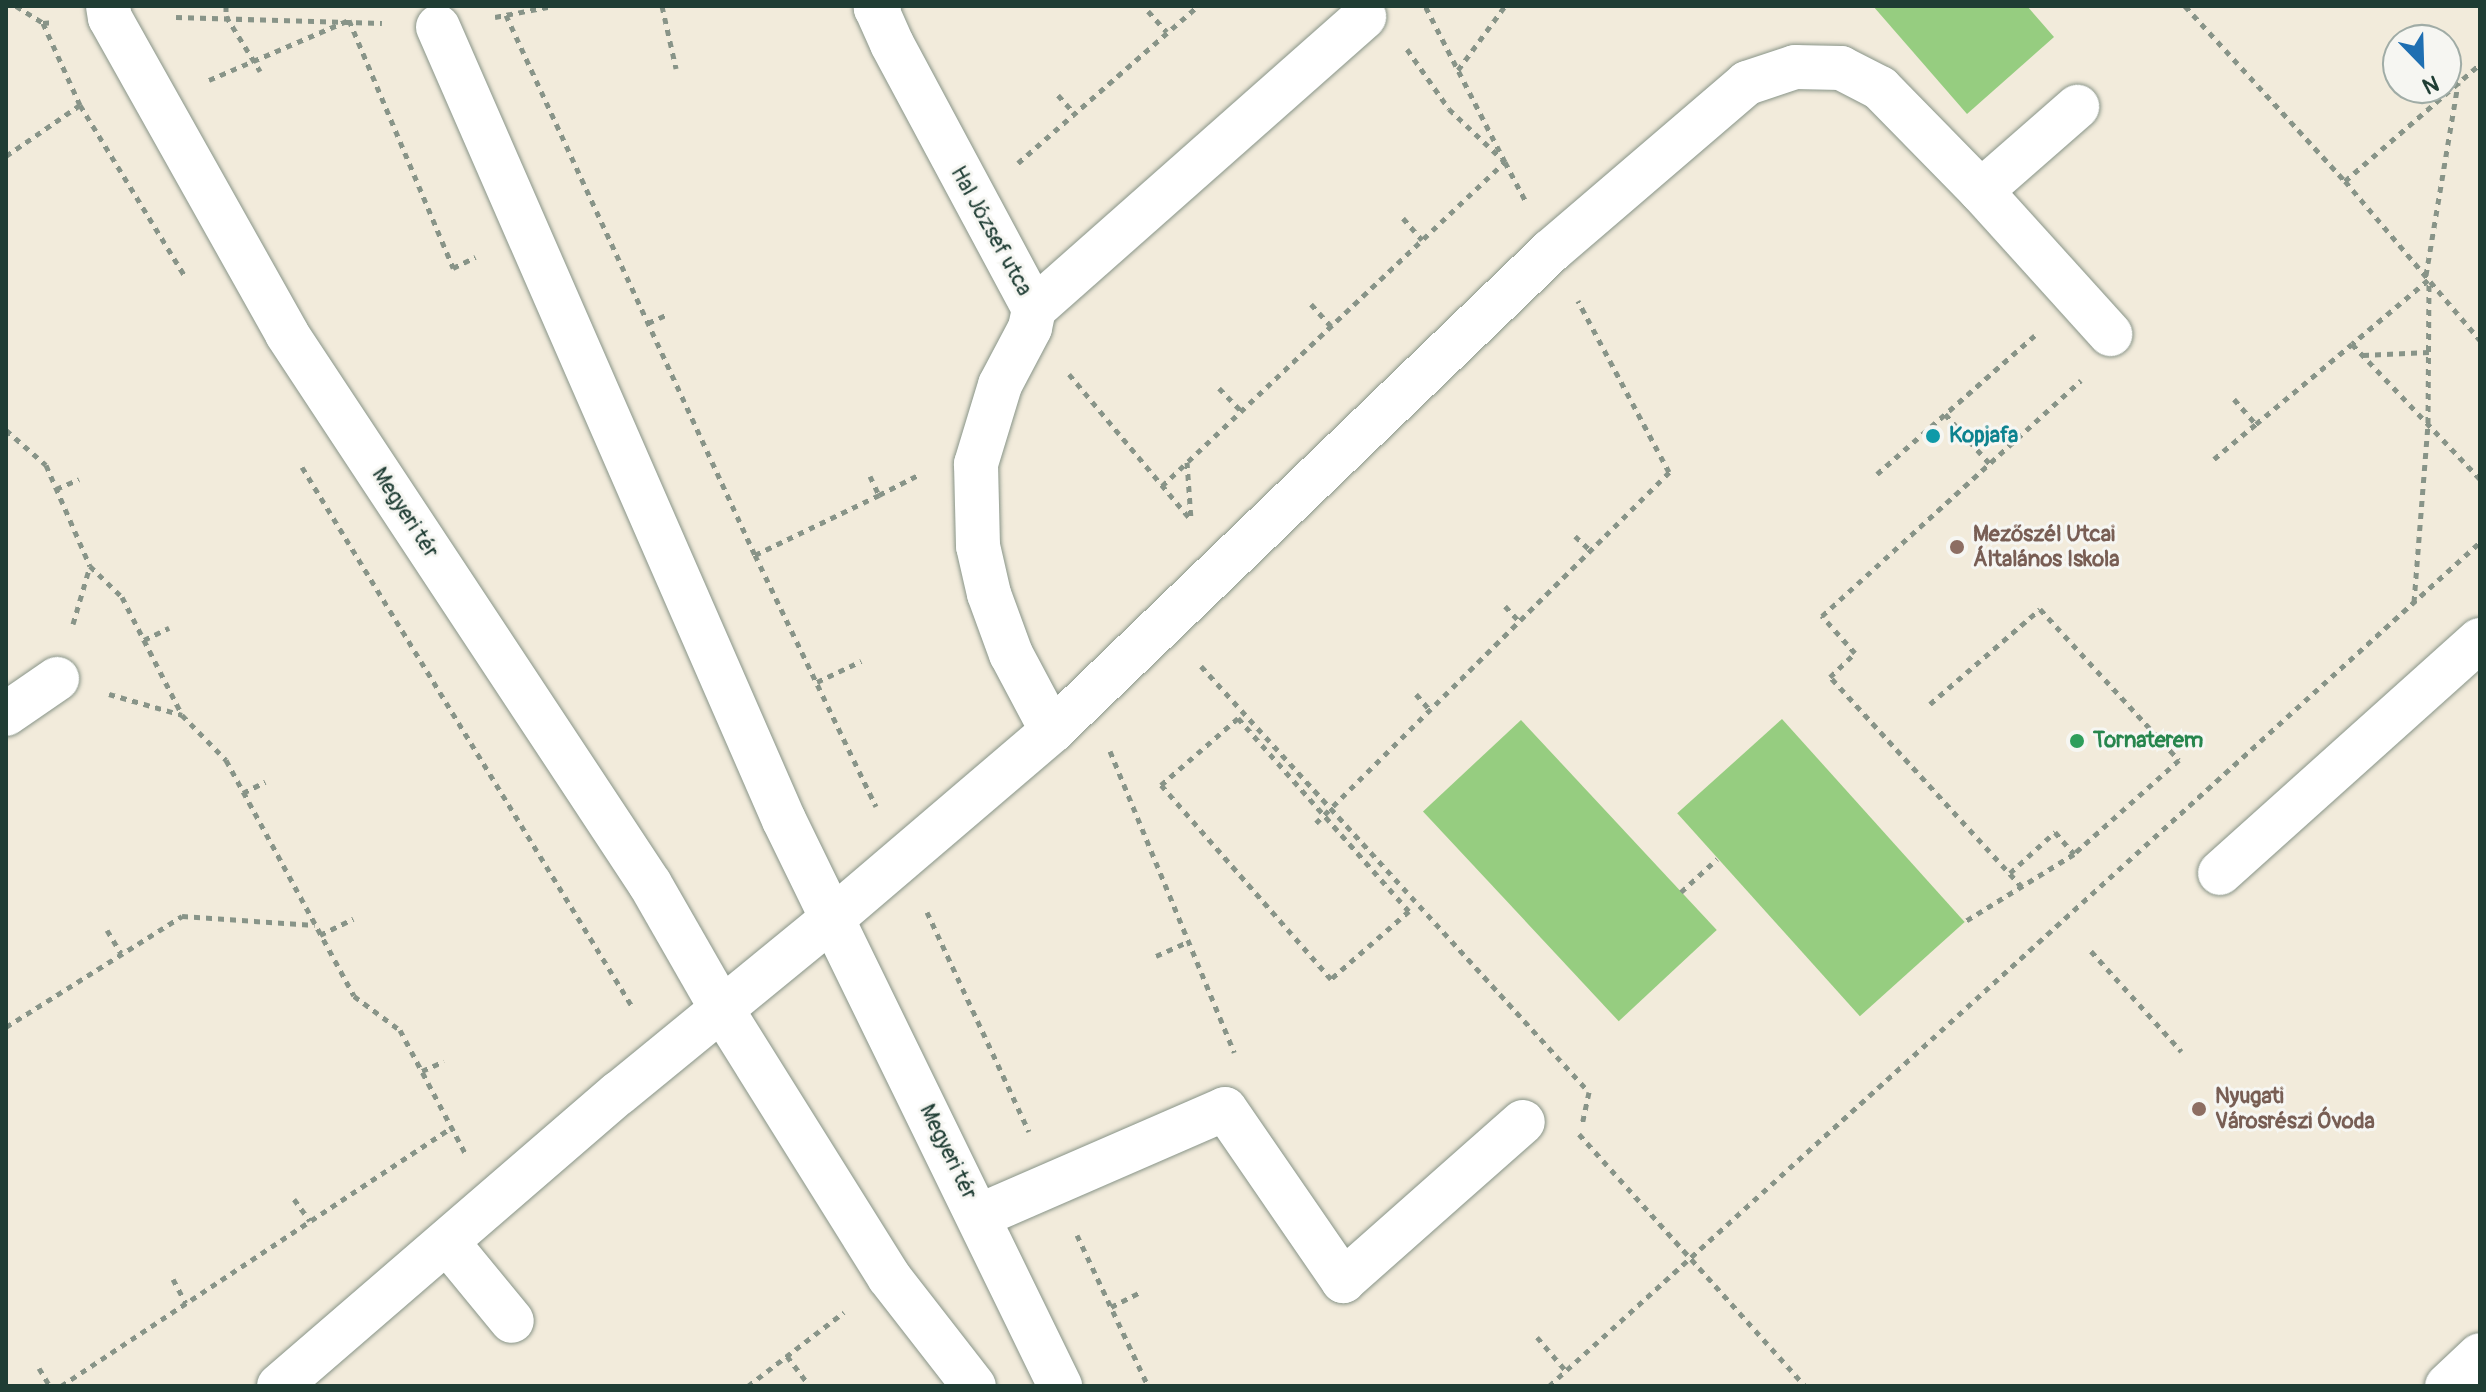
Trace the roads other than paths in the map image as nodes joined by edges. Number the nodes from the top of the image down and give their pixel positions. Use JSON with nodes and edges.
{"nodes":[{"id":1,"x":878,"y":7,"type":"edge"},
{"id":2,"x":109,"y":12,"type":"edge"},
{"id":3,"x":1364,"y":17,"type":"road end"},
{"id":4,"x":438,"y":27,"type":"road end"},
{"id":5,"x":2077,"y":107,"type":"dead end"},
{"id":6,"x":1981,"y":191,"type":"junction"},
{"id":7,"x":1032,"y":318,"type":"junction"},
{"id":8,"x":2110,"y":334,"type":"dead end"},
{"id":9,"x":2480,"y":640,"type":"edge"},
{"id":10,"x":57,"y":679,"type":"road end"},
{"id":11,"x":6,"y":714,"type":"edge"},
{"id":12,"x":1052,"y":731,"type":"junction"},
{"id":13,"x":2220,"y":873,"type":"dead end"},
{"id":14,"x":833,"y":918,"type":"junction"},
{"id":15,"x":721,"y":1008,"type":"junction"},
{"id":16,"x":1523,"y":1122,"type":"dead end"},
{"id":17,"x":979,"y":1216,"type":"junction"},
{"id":18,"x":447,"y":1242,"type":"junction"},
{"id":19,"x":512,"y":1321,"type":"dead end"},
{"id":20,"x":2480,"y":1355,"type":"edge"},
{"id":21,"x":279,"y":1386,"type":"edge"},
{"id":22,"x":974,"y":1386,"type":"edge"},
{"id":23,"x":1060,"y":1386,"type":"edge"},
{"id":24,"x":2447,"y":1386,"type":"edge"}],
"edges":[{"from":1,"to":7,"type":"street","name":"Hal József utca"},
{"from":2,"to":15,"type":"street","name":"Megyeri tér"},
{"from":3,"to":7,"type":"street"},
{"from":4,"to":14,"type":"street","name":"Megyeri tér"},
{"from":5,"to":6,"type":"street"},
{"from":6,"to":8,"type":"street"},
{"from":6,"to":12,"type":"street"},
{"from":7,"to":12,"type":"street","name":"Hal József utca"},
{"from":9,"to":13,"type":"street"},
{"from":10,"to":11,"type":"street"},
{"from":12,"to":14,"type":"street"},
{"from":14,"to":15,"type":"street"},
{"from":14,"to":17,"type":"street","name":"Megyeri tér"},
{"from":15,"to":18,"type":"street"},
{"from":15,"to":22,"type":"street","name":"Megyeri tér"},
{"from":16,"to":17,"type":"street"},
{"from":17,"to":23,"type":"street","name":"Megyeri tér"},
{"from":18,"to":19,"type":"street"},
{"from":18,"to":21,"type":"street"},
{"from":20,"to":24,"type":"street"}]}
